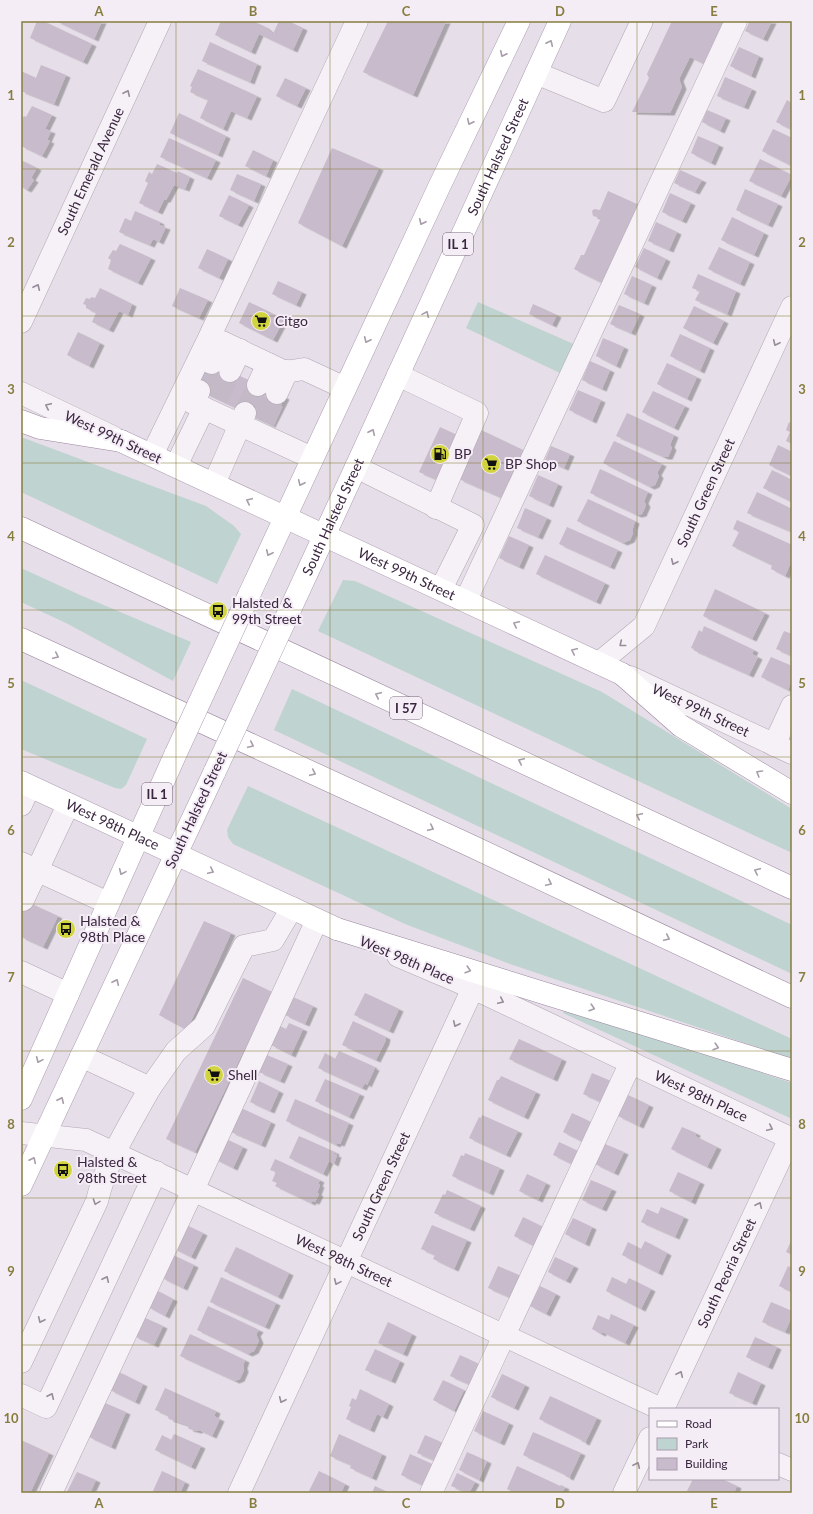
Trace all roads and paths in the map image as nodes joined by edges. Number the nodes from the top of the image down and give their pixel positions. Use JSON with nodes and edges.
{"nodes":[{"id":1,"x":160,"y":21,"type":"edge"},
{"id":2,"x":357,"y":21,"type":"edge"},
{"id":3,"x":519,"y":21,"type":"edge"},
{"id":4,"x":560,"y":21,"type":"edge"},
{"id":5,"x":642,"y":21,"type":"edge"},
{"id":6,"x":736,"y":21,"type":"edge"},
{"id":7,"x":536,"y":73,"type":"junction"},
{"id":8,"x":792,"y":308,"type":"edge"},
{"id":9,"x":21,"y":322,"type":"edge"},
{"id":10,"x":221,"y":367,"type":"tunnel mouth"},
{"id":11,"x":277,"y":368,"type":"junction"},
{"id":12,"x":398,"y":375,"type":"junction"},
{"id":13,"x":345,"y":388,"type":"junction"},
{"id":14,"x":268,"y":389,"type":"tunnel mouth"},
{"id":15,"x":21,"y":393,"type":"edge"},
{"id":16,"x":21,"y":421,"type":"edge"},
{"id":17,"x":252,"y":423,"type":"junction"},
{"id":18,"x":121,"y":441,"type":"junction"},
{"id":19,"x":152,"y":455,"type":"junction"},
{"id":20,"x":312,"y":458,"type":"junction"},
{"id":21,"x":176,"y":466,"type":"junction"},
{"id":22,"x":356,"y":468,"type":"junction"},
{"id":23,"x":214,"y":484,"type":"junction"},
{"id":24,"x":436,"y":508,"type":"junction"},
{"id":25,"x":285,"y":517,"type":"junction"},
{"id":26,"x":21,"y":528,"type":"edge"},
{"id":27,"x":324,"y":535,"type":"junction"},
{"id":28,"x":441,"y":589,"type":"junction"},
{"id":29,"x":466,"y":600,"type":"junction"},
{"id":30,"x":21,"y":639,"type":"edge"},
{"id":31,"x":599,"y":663,"type":"junction"},
{"id":32,"x":622,"y":674,"type":"junction"},
{"id":33,"x":792,"y":706,"type":"edge"},
{"id":34,"x":783,"y":749,"type":"edge"},
{"id":35,"x":24,"y":791,"type":"edge"},
{"id":36,"x":792,"y":793,"type":"edge"},
{"id":37,"x":68,"y":805,"type":"junction"},
{"id":38,"x":138,"y":836,"type":"junction"},
{"id":39,"x":176,"y":854,"type":"junction"},
{"id":40,"x":29,"y":867,"type":"edge"},
{"id":41,"x":792,"y":888,"type":"edge"},
{"id":42,"x":23,"y":900,"type":"dead end"},
{"id":43,"x":108,"y":904,"type":"junction"},
{"id":44,"x":292,"y":908,"type":"junction"},
{"id":45,"x":317,"y":920,"type":"junction"},
{"id":46,"x":337,"y":929,"type":"junction"},
{"id":47,"x":21,"y":972,"type":"edge"},
{"id":48,"x":473,"y":988,"type":"junction"},
{"id":49,"x":68,"y":994,"type":"junction"},
{"id":50,"x":792,"y":997,"type":"edge"},
{"id":51,"x":81,"y":1056,"type":"junction"},
{"id":52,"x":631,"y":1062,"type":"junction"},
{"id":53,"x":792,"y":1070,"type":"edge"},
{"id":54,"x":150,"y":1088,"type":"junction"},
{"id":55,"x":21,"y":1099,"type":"edge"},
{"id":56,"x":21,"y":1133,"type":"edge"},
{"id":57,"x":45,"y":1135,"type":"junction"},
{"id":58,"x":791,"y":1138,"type":"edge"},
{"id":59,"x":114,"y":1153,"type":"junction"},
{"id":60,"x":156,"y":1172,"type":"junction"},
{"id":61,"x":21,"y":1185,"type":"edge"},
{"id":62,"x":193,"y":1190,"type":"junction"},
{"id":63,"x":346,"y":1261,"type":"junction"},
{"id":64,"x":504,"y":1336,"type":"junction"},
{"id":65,"x":21,"y":1362,"type":"edge"},
{"id":66,"x":21,"y":1394,"type":"edge"},
{"id":67,"x":660,"y":1408,"type":"edge"},
{"id":68,"x":662,"y":1408,"type":"edge"},
{"id":69,"x":649,"y":1440,"type":"edge"},
{"id":70,"x":779,"y":1464,"type":"edge"},
{"id":71,"x":792,"y":1470,"type":"edge"},
{"id":72,"x":51,"y":1493,"type":"edge"},
{"id":73,"x":239,"y":1493,"type":"edge"},
{"id":74,"x":431,"y":1493,"type":"edge"},
{"id":75,"x":624,"y":1493,"type":"edge"}],
"edges":[{"from":9,"to":1,"type":"street","name":"South Emerald Avenue","one_way":true},
{"from":2,"to":19,"type":"street"},
{"from":3,"to":13,"type":"main road","number":"IL 1","one_way":true},
{"from":7,"to":4,"type":"main road","name":"South Halsted Street","number":"IL 1","one_way":true},
{"from":5,"to":7,"type":"street"},
{"from":6,"to":29,"type":"street"},
{"from":12,"to":7,"type":"main road","name":"South Halsted Street","number":"IL 1","one_way":true},
{"from":8,"to":31,"type":"street","name":"South Green Street","one_way":true},
{"from":10,"to":11,"type":"street"},
{"from":11,"to":13,"type":"street"},
{"from":11,"to":14,"type":"street"},
{"from":22,"to":12,"type":"main road","name":"South Halsted Street","number":"IL 1","one_way":true},
{"from":12,"to":24,"type":"street"},
{"from":13,"to":20,"type":"main road","number":"IL 1"},
{"from":18,"to":15,"type":"street","name":"West 99th Street","one_way":true},
{"from":16,"to":18,"type":"main road"},
{"from":17,"to":20,"type":"street"},
{"from":17,"to":21,"type":"street"},
{"from":17,"to":23,"type":"street"},
{"from":18,"to":19,"type":"main road","name":"West 99th Street"},
{"from":19,"to":21,"type":"main road","name":"West 99th Street"},
{"from":20,"to":25,"type":"main road","number":"IL 1","one_way":true},
{"from":21,"to":23,"type":"main road","name":"West 99th Street"},
{"from":22,"to":24,"type":"street"},
{"from":22,"to":27,"type":"main road","name":"South Halsted Street","number":"IL 1"},
{"from":25,"to":23,"type":"main road","name":"West 99th Street","one_way":true},
{"from":24,"to":28,"type":"street"},
{"from":25,"to":27,"type":"main road","name":"West 99th Street"},
{"from":25,"to":38,"type":"main road","number":"IL 1","one_way":true,"bridge":true},
{"from":41,"to":26,"type":"main road","number":"I 57","one_way":true},
{"from":27,"to":28,"type":"main road","name":"West 99th Street"},
{"from":27,"to":39,"type":"main road","name":"South Halsted Street","number":"IL 1","bridge":true},
{"from":28,"to":29,"type":"main road","name":"West 99th Street"},
{"from":31,"to":29,"type":"main road","name":"West 99th Street","one_way":true},
{"from":30,"to":50,"type":"main road","one_way":true},
{"from":31,"to":32,"type":"main road","name":"West 99th Street"},
{"from":32,"to":34,"type":"street","name":"West 99th Street"},
{"from":36,"to":32,"type":"main road","one_way":true},
{"from":33,"to":34,"type":"street"},
{"from":35,"to":37,"type":"main road","name":"West 98th Place"},
{"from":37,"to":38,"type":"main road","name":"West 98th Place"},
{"from":37,"to":40,"type":"street"},
{"from":38,"to":39,"type":"main road","name":"West 98th Place"},
{"from":38,"to":43,"type":"main road","one_way":true},
{"from":39,"to":44,"type":"main road","name":"West 98th Place","one_way":true},
{"from":51,"to":39,"type":"main road","name":"South Halsted Street","one_way":true},
{"from":40,"to":42,"type":"street"},
{"from":40,"to":43,"type":"street"},
{"from":43,"to":49,"type":"main road"},
{"from":44,"to":45,"type":"main road","name":"West 98th Place"},
{"from":44,"to":54,"type":"street"},
{"from":45,"to":46,"type":"main road","name":"West 98th Place"},
{"from":45,"to":62,"type":"street"},
{"from":46,"to":48,"type":"street","name":"West 98th Place"},
{"from":46,"to":53,"type":"main road","one_way":true},
{"from":47,"to":49,"type":"street"},
{"from":48,"to":52,"type":"street","name":"West 98th Place","one_way":true},
{"from":48,"to":63,"type":"street","name":"South Green Street","one_way":true},
{"from":49,"to":55,"type":"main road","one_way":true},
{"from":51,"to":54,"type":"street"},
{"from":57,"to":51,"type":"main road","name":"South Halsted Street","one_way":true},
{"from":52,"to":58,"type":"street","name":"West 98th Place","one_way":true},
{"from":52,"to":64,"type":"street"},
{"from":54,"to":59,"type":"street"},
{"from":56,"to":57,"type":"street","name":"West 98th Street"},
{"from":57,"to":59,"type":"street","name":"West 98th Street"},
{"from":61,"to":57,"type":"main road","name":"South Halsted Street","one_way":true},
{"from":68,"to":58,"type":"street","name":"South Peoria Street","one_way":true},
{"from":59,"to":60,"type":"street","name":"West 98th Street"},
{"from":59,"to":65,"type":"street","one_way":true},
{"from":60,"to":62,"type":"street","name":"West 98th Street"},
{"from":66,"to":60,"type":"street","one_way":true},
{"from":62,"to":63,"type":"street","name":"West 98th Street"},
{"from":62,"to":72,"type":"street"},
{"from":63,"to":64,"type":"street","name":"West 98th Street"},
{"from":63,"to":73,"type":"street","name":"South Green Street","one_way":true},
{"from":64,"to":67,"type":"street","name":"West 98th Street"},
{"from":64,"to":74,"type":"street"},
{"from":75,"to":69,"type":"street","one_way":true},
{"from":70,"to":71,"type":"street"}]}
